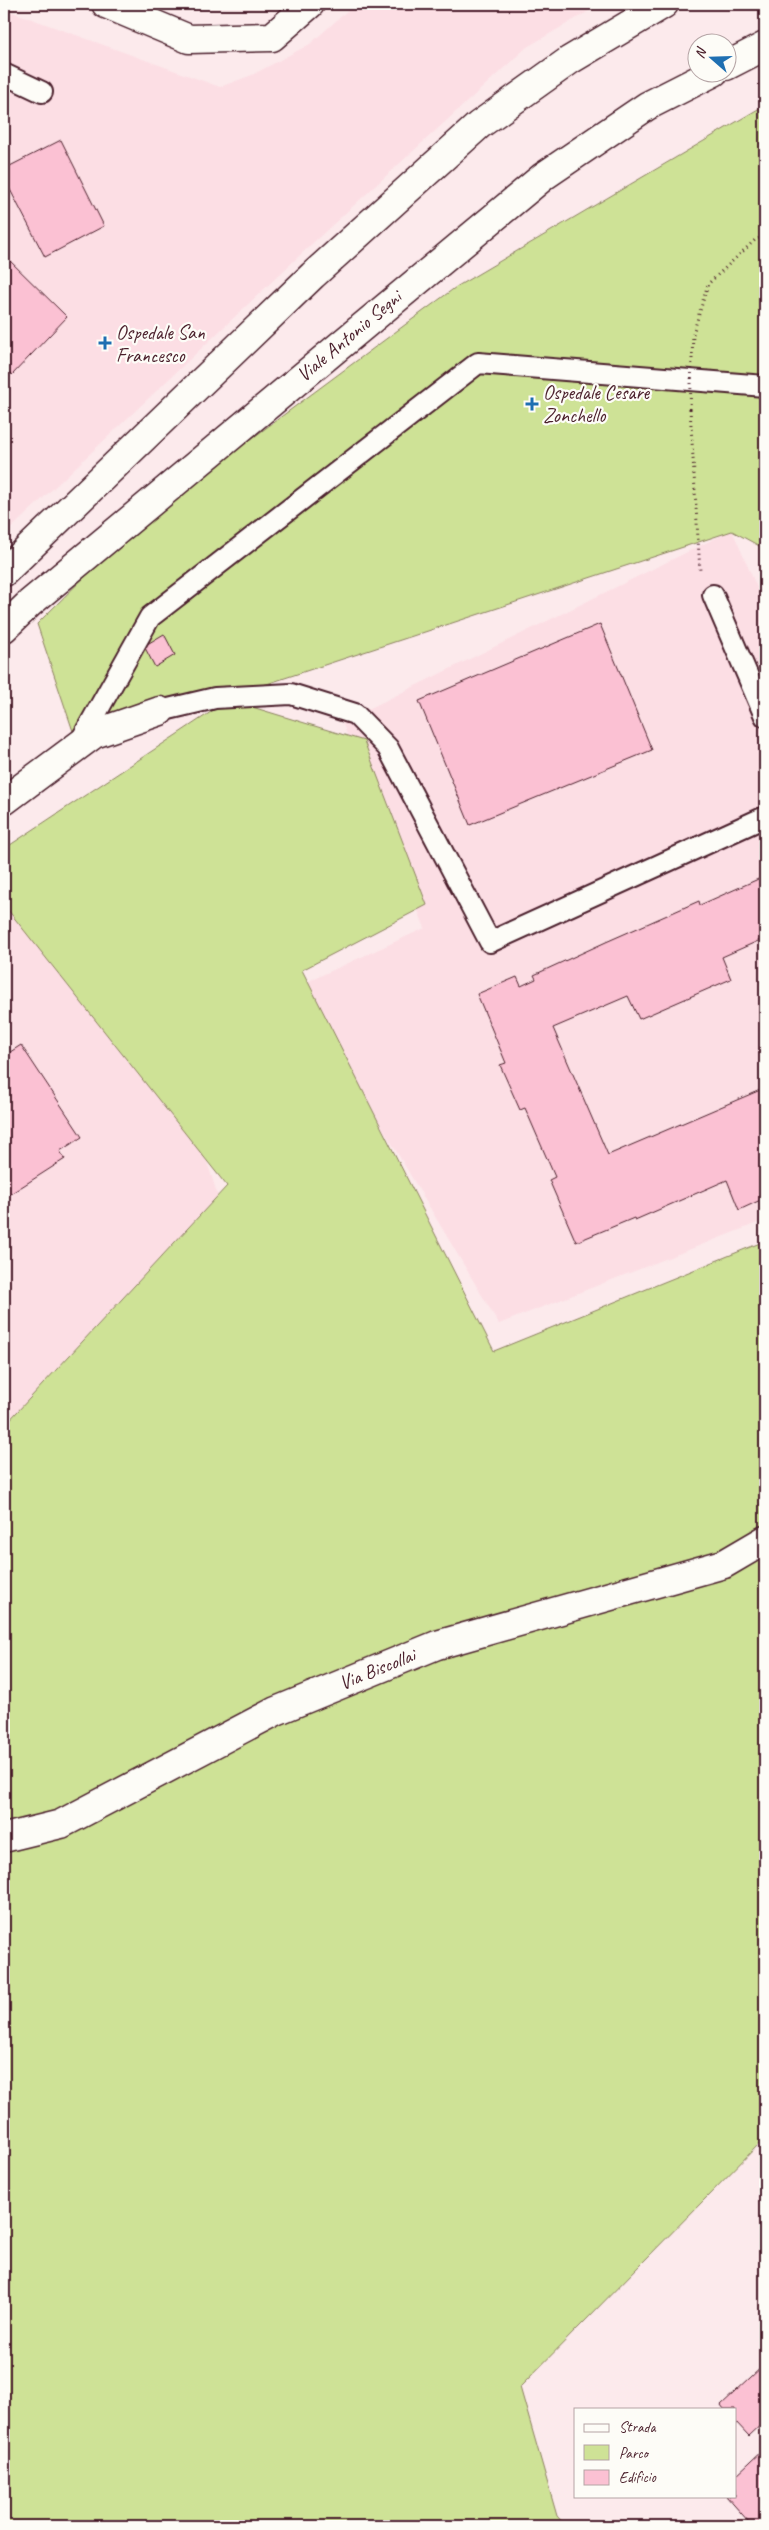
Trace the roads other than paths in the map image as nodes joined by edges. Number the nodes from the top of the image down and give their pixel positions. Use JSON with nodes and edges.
{"nodes":[{"id":1,"x":106,"y":4,"type":"edge"},
{"id":2,"x":310,"y":4,"type":"edge"},
{"id":3,"x":664,"y":4,"type":"edge"},
{"id":4,"x":765,"y":46,"type":"edge"},
{"id":5,"x":736,"y":61,"type":"edge"},
{"id":6,"x":4,"y":74,"type":"edge"},
{"id":7,"x":694,"y":82,"type":"edge"},
{"id":8,"x":42,"y":92,"type":"dead end"},
{"id":9,"x":765,"y":386,"type":"edge"},
{"id":10,"x":4,"y":572,"type":"edge"},
{"id":11,"x":713,"y":595,"type":"road end"},
{"id":12,"x":4,"y":628,"type":"edge"},
{"id":13,"x":160,"y":711,"type":"joint"},
{"id":14,"x":765,"y":716,"type":"edge"},
{"id":15,"x":78,"y":746,"type":"junction"},
{"id":16,"x":4,"y":801,"type":"edge"},
{"id":17,"x":765,"y":817,"type":"edge"},
{"id":18,"x":765,"y":1540,"type":"edge"},
{"id":19,"x":4,"y":1838,"type":"edge"}],
"edges":[{"from":1,"to":2,"type":"main road"},
{"from":3,"to":10,"type":"main road"},
{"from":4,"to":5,"type":"main road"},
{"from":6,"to":8,"type":"lane"},
{"from":7,"to":12,"type":"main road","name":"Viale Antonio Segni"},
{"from":9,"to":15,"type":"lane"},
{"from":11,"to":14,"type":"lane"},
{"from":13,"to":15,"type":"main road"},
{"from":13,"to":17,"type":"lane"},
{"from":15,"to":16,"type":"main road"},
{"from":18,"to":19,"type":"main road","name":"Via Biscollai"}]}
